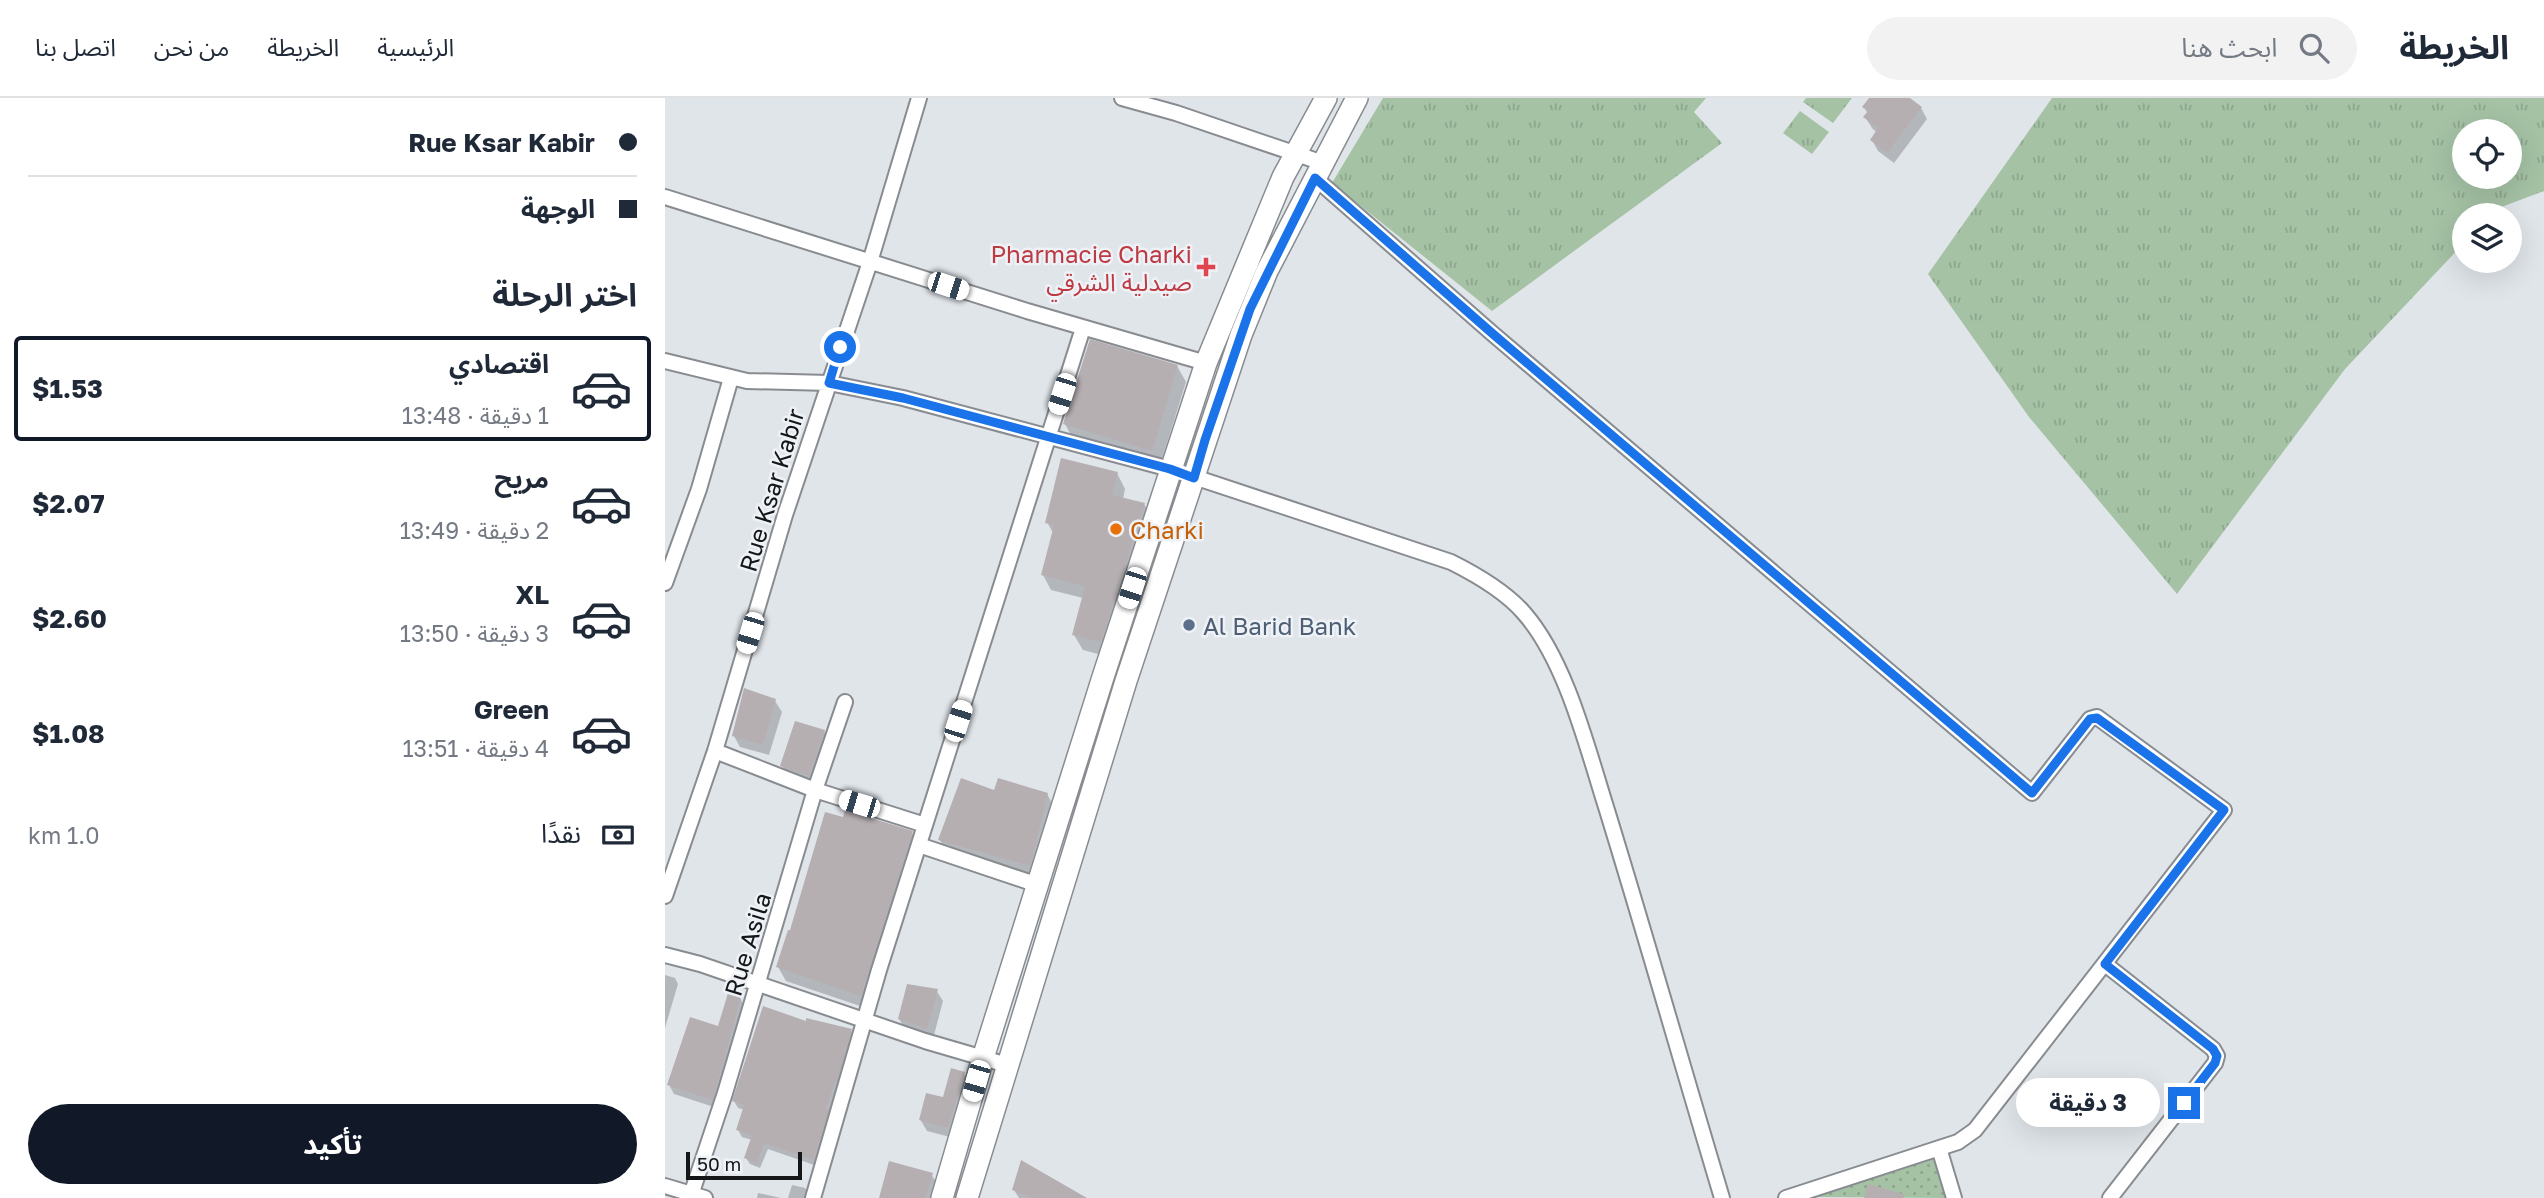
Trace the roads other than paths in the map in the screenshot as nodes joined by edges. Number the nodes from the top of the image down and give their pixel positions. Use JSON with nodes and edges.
{"nodes":[{"id":1,"x":919,"y":98,"type":"edge"},
{"id":2,"x":1122,"y":98,"type":"edge"},
{"id":3,"x":1181,"y":98,"type":"edge"},
{"id":4,"x":1326,"y":98,"type":"edge"},
{"id":5,"x":1357,"y":98,"type":"edge"},
{"id":6,"x":1176,"y":113,"type":"junction"},
{"id":7,"x":1297,"y":153,"type":"junction"},
{"id":8,"x":1319,"y":171,"type":"junction"},
{"id":9,"x":665,"y":197,"type":"edge"},
{"id":10,"x":870,"y":261,"type":"junction"},
{"id":11,"x":1083,"y":328,"type":"junction"},
{"id":12,"x":665,"y":361,"type":"edge"},
{"id":13,"x":1206,"y":363,"type":"junction"},
{"id":14,"x":731,"y":378,"type":"junction"},
{"id":15,"x":829,"y":383,"type":"junction"},
{"id":16,"x":1048,"y":438,"type":"junction"},
{"id":17,"x":1170,"y":469,"type":"junction"},
{"id":18,"x":1194,"y":478,"type":"junction"},
{"id":19,"x":665,"y":583,"type":"edge"},
{"id":20,"x":845,"y":702,"type":"dead end"},
{"id":21,"x":715,"y":751,"type":"junction"},
{"id":22,"x":815,"y":790,"type":"junction"},
{"id":23,"x":925,"y":825,"type":"junction"},
{"id":24,"x":919,"y":845,"type":"junction"},
{"id":25,"x":1038,"y":884,"type":"junction"},
{"id":26,"x":665,"y":896,"type":"edge"},
{"id":27,"x":665,"y":955,"type":"edge"},
{"id":28,"x":2105,"y":964,"type":"junction"},
{"id":29,"x":758,"y":985,"type":"junction"},
{"id":30,"x":866,"y":1020,"type":"junction"},
{"id":31,"x":983,"y":1058,"type":"junction"},
{"id":32,"x":1007,"y":1065,"type":"junction"},
{"id":33,"x":1939,"y":1148,"type":"junction"},
{"id":34,"x":665,"y":1185,"type":"edge"},
{"id":35,"x":695,"y":1197,"type":"edge"},
{"id":36,"x":813,"y":1198,"type":"edge"},
{"id":37,"x":941,"y":1198,"type":"edge"},
{"id":38,"x":967,"y":1198,"type":"edge"},
{"id":39,"x":1722,"y":1198,"type":"edge"},
{"id":40,"x":1786,"y":1198,"type":"edge"},
{"id":41,"x":1954,"y":1198,"type":"edge"},
{"id":42,"x":2110,"y":1198,"type":"edge"}],
"edges":[{"from":1,"to":10,"type":"street","name":"Rue Ksar Kabir"},
{"from":2,"to":6,"type":"street"},
{"from":3,"to":6,"type":"street"},
{"from":4,"to":7,"type":"street"},
{"from":5,"to":8,"type":"street"},
{"from":6,"to":7,"type":"street"},
{"from":7,"to":8,"type":"street"},
{"from":7,"to":13,"type":"street"},
{"from":8,"to":18,"type":"street"},
{"from":8,"to":28,"type":"street"},
{"from":9,"to":10,"type":"street"},
{"from":10,"to":11,"type":"street"},
{"from":10,"to":15,"type":"street","name":"Rue Ksar Kabir"},
{"from":11,"to":13,"type":"street"},
{"from":11,"to":16,"type":"street"},
{"from":12,"to":14,"type":"street"},
{"from":13,"to":17,"type":"street"},
{"from":14,"to":15,"type":"street"},
{"from":14,"to":19,"type":"street"},
{"from":15,"to":16,"type":"street"},
{"from":15,"to":21,"type":"street","name":"Rue Ksar Kabir"},
{"from":16,"to":17,"type":"street"},
{"from":16,"to":23,"type":"street"},
{"from":17,"to":18,"type":"street"},
{"from":17,"to":25,"type":"street"},
{"from":18,"to":32,"type":"street"},
{"from":18,"to":39,"type":"street"},
{"from":20,"to":22,"type":"street","name":"Rue Asila"},
{"from":21,"to":22,"type":"street"},
{"from":21,"to":26,"type":"street","name":"Rue Ksar Kabir"},
{"from":22,"to":23,"type":"street"},
{"from":22,"to":29,"type":"street","name":"Rue Asila"},
{"from":23,"to":24,"type":"street"},
{"from":24,"to":25,"type":"street"},
{"from":24,"to":30,"type":"street"},
{"from":25,"to":31,"type":"street"},
{"from":27,"to":29,"type":"street"},
{"from":28,"to":33,"type":"street"},
{"from":28,"to":42,"type":"street"},
{"from":29,"to":30,"type":"street"},
{"from":29,"to":35,"type":"street","name":"Rue Asila"},
{"from":30,"to":31,"type":"street"},
{"from":30,"to":36,"type":"street"},
{"from":31,"to":32,"type":"street"},
{"from":31,"to":37,"type":"street"},
{"from":32,"to":38,"type":"street"},
{"from":33,"to":40,"type":"street"},
{"from":33,"to":41,"type":"street"},
{"from":34,"to":35,"type":"street"}]}
